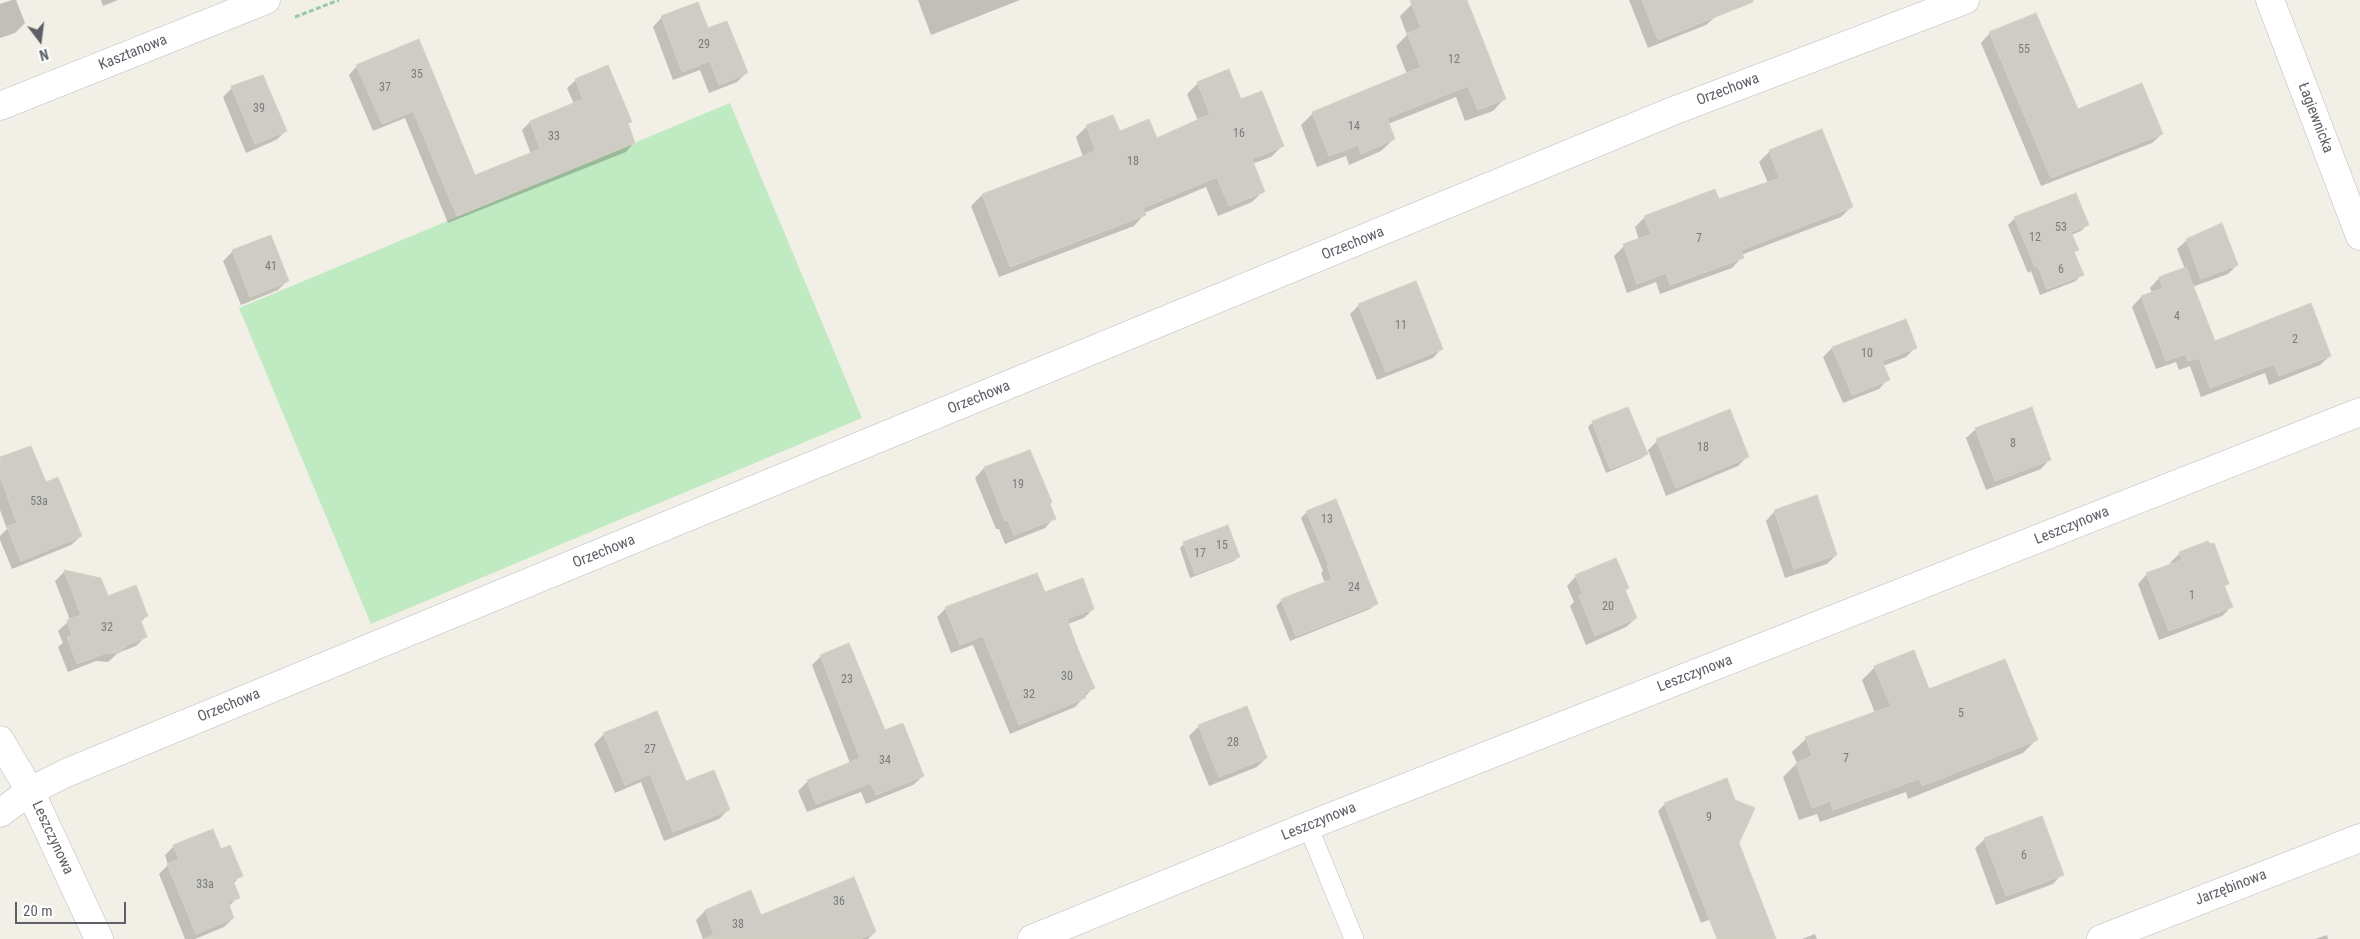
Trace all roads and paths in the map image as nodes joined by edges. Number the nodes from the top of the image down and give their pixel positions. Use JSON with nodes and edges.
{"nodes":[{"id":1,"x":266,"y":0,"type":"edge"},
{"id":2,"x":1965,"y":0,"type":"edge"},
{"id":3,"x":2270,"y":0,"type":"edge"},
{"id":4,"x":0,"y":106,"type":"edge"},
{"id":5,"x":2360,"y":236,"type":"edge"},
{"id":6,"x":2360,"y":412,"type":"edge"},
{"id":7,"x":0,"y":740,"type":"edge"},
{"id":8,"x":30,"y":791,"type":"junction"},
{"id":9,"x":0,"y":813,"type":"edge"},
{"id":10,"x":1308,"y":826,"type":"junction"},
{"id":11,"x":2360,"y":838,"type":"edge"},
{"id":12,"x":99,"y":939,"type":"edge"},
{"id":13,"x":1032,"y":939,"type":"edge"},
{"id":14,"x":1354,"y":939,"type":"edge"},
{"id":15,"x":2101,"y":939,"type":"edge"}],
"edges":[{"from":1,"to":4,"type":"street","name":"Kasztanowa"},
{"from":2,"to":8,"type":"street","name":"Orzechowa"},
{"from":3,"to":5,"type":"street","name":"Łagiewnicka"},
{"from":6,"to":10,"type":"street","name":"Leszczynowa"},
{"from":7,"to":8,"type":"street","name":"Leszczynowa"},
{"from":8,"to":9,"type":"street","name":"Orzechowa"},
{"from":8,"to":12,"type":"street","name":"Leszczynowa"},
{"from":10,"to":13,"type":"street","name":"Leszczynowa"},
{"from":10,"to":14,"type":"lane"},
{"from":11,"to":15,"type":"street","name":"Jarzębinowa"}]}
